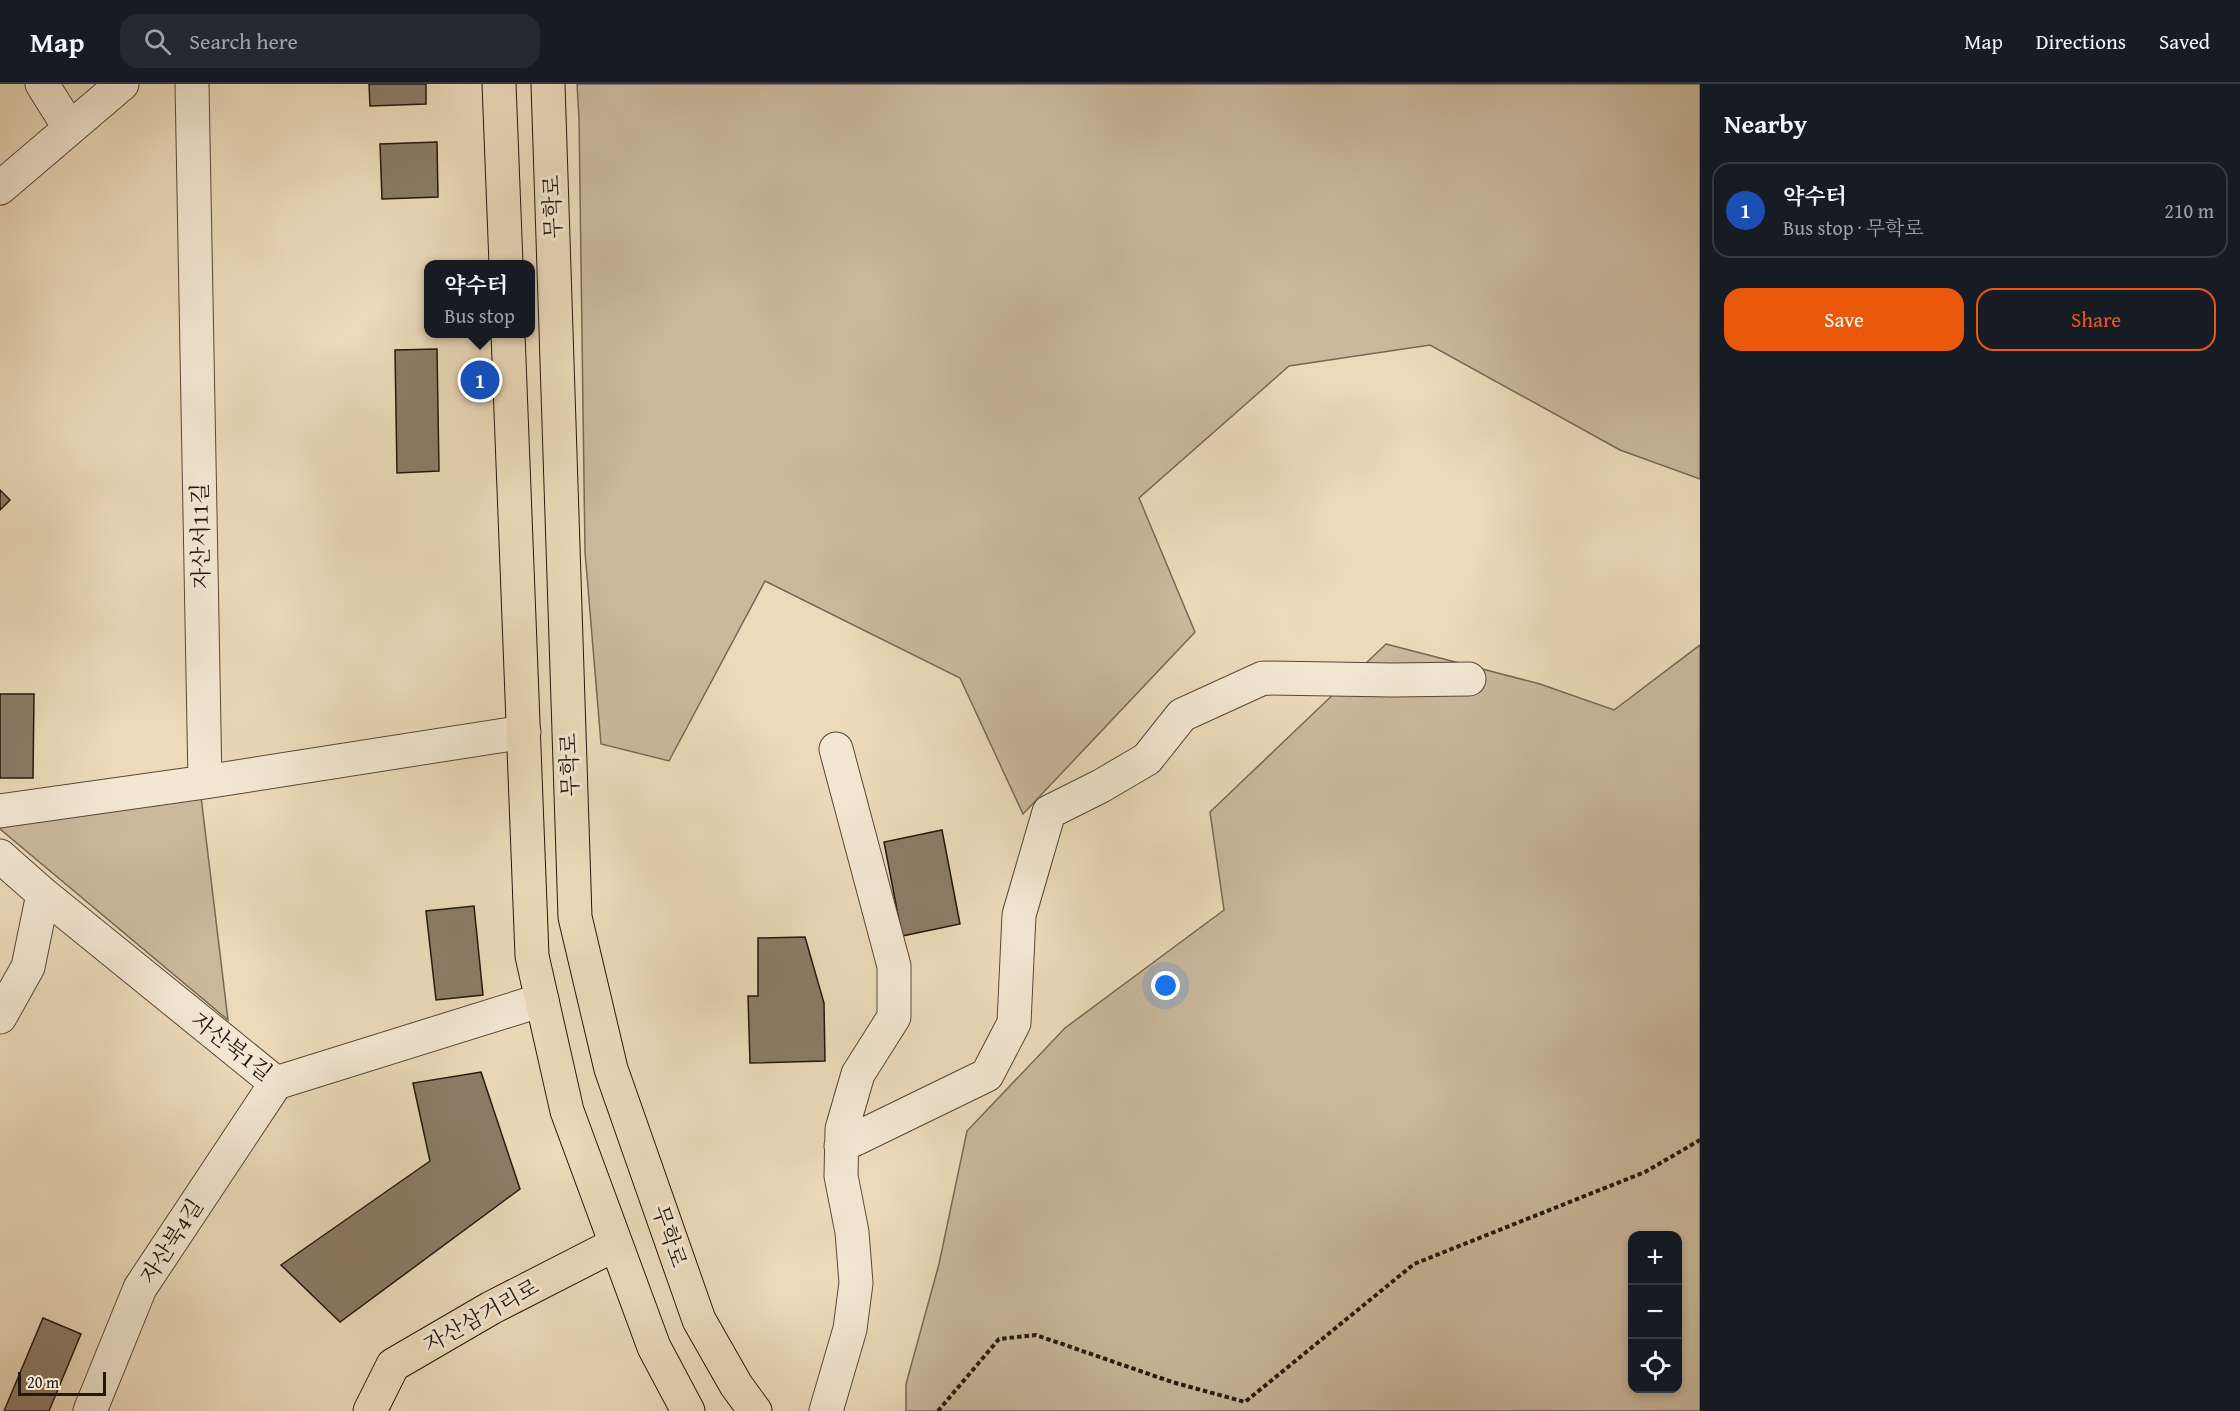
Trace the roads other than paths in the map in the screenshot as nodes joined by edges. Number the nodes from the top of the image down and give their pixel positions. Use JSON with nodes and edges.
{"nodes":[{"id":1,"x":42,"y":84,"type":"edge"},
{"id":2,"x":122,"y":84,"type":"edge"},
{"id":3,"x":192,"y":84,"type":"edge"},
{"id":4,"x":499,"y":84,"type":"edge"},
{"id":5,"x":548,"y":84,"type":"edge"},
{"id":6,"x":69,"y":127,"type":"junction"},
{"id":7,"x":0,"y":188,"type":"edge"},
{"id":8,"x":506,"y":260,"type":"edge"},
{"id":9,"x":508,"y":338,"type":"edge"},
{"id":10,"x":1469,"y":679,"type":"dead end"},
{"id":11,"x":524,"y":732,"type":"junction"},
{"id":12,"x":836,"y":749,"type":"dead end"},
{"id":13,"x":205,"y":782,"type":"junction"},
{"id":14,"x":0,"y":811,"type":"edge"},
{"id":15,"x":0,"y":856,"type":"edge"},
{"id":16,"x":43,"y":894,"type":"junction"},
{"id":17,"x":542,"y":1000,"type":"junction"},
{"id":18,"x":0,"y":1017,"type":"edge"},
{"id":19,"x":276,"y":1083,"type":"junction"},
{"id":20,"x":842,"y":1146,"type":"junction"},
{"id":21,"x":616,"y":1244,"type":"junction"},
{"id":22,"x":90,"y":1411,"type":"edge"},
{"id":23,"x":370,"y":1411,"type":"edge"},
{"id":24,"x":688,"y":1411,"type":"edge"},
{"id":25,"x":755,"y":1411,"type":"edge"},
{"id":26,"x":825,"y":1411,"type":"edge"}],
"edges":[{"from":1,"to":6,"type":"street"},
{"from":2,"to":6,"type":"street"},
{"from":3,"to":13,"type":"street","name":"자산서11길"},
{"from":4,"to":8,"type":"main road"},
{"from":5,"to":25,"type":"main road","name":"무학로"},
{"from":6,"to":7,"type":"street"},
{"from":9,"to":11,"type":"main road","name":"무학로"},
{"from":10,"to":20,"type":"street"},
{"from":11,"to":13,"type":"street"},
{"from":11,"to":17,"type":"main road","name":"무학로"},
{"from":12,"to":20,"type":"street"},
{"from":13,"to":14,"type":"street"},
{"from":15,"to":16,"type":"street","name":"자산북1길"},
{"from":16,"to":18,"type":"street"},
{"from":16,"to":19,"type":"street","name":"자산북1길"},
{"from":17,"to":19,"type":"street","name":"자산북1길"},
{"from":17,"to":21,"type":"main road","name":"무학로"},
{"from":19,"to":22,"type":"street","name":"자산북4길"},
{"from":20,"to":26,"type":"street"},
{"from":21,"to":23,"type":"main road","name":"자산삼거리로"},
{"from":21,"to":24,"type":"main road","name":"무학로"}]}
